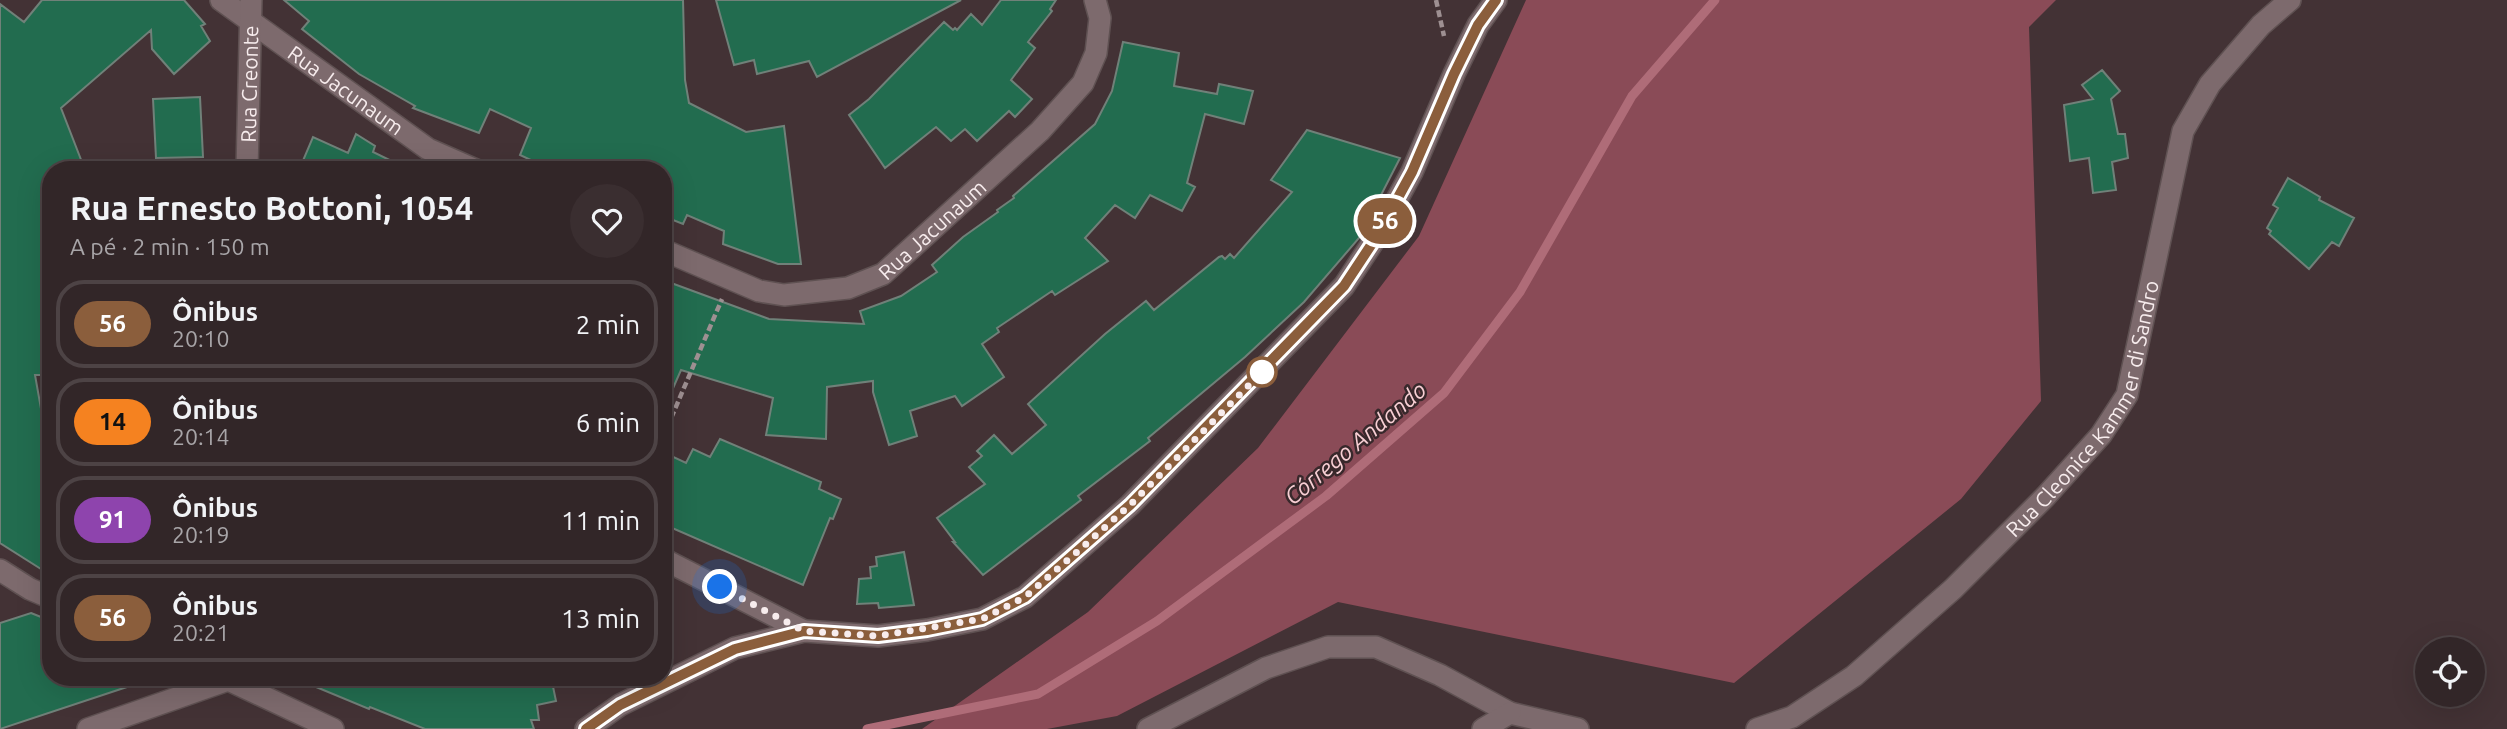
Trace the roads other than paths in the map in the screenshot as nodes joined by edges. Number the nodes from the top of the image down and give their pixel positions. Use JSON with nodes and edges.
{"nodes":[{"id":1,"x":221,"y":0,"type":"edge"},
{"id":2,"x":1095,"y":0,"type":"edge"},
{"id":3,"x":1496,"y":0,"type":"edge"},
{"id":4,"x":2290,"y":0,"type":"edge"},
{"id":5,"x":251,"y":10,"type":"edge"},
{"id":6,"x":247,"y":161,"type":"edge"},
{"id":7,"x":455,"y":161,"type":"edge"},
{"id":8,"x":672,"y":254,"type":"edge"},
{"id":9,"x":672,"y":564,"type":"edge"},
{"id":10,"x":0,"y":570,"type":"edge"},
{"id":11,"x":42,"y":594,"type":"edge"},
{"id":12,"x":804,"y":631,"type":"junction"},
{"id":13,"x":672,"y":680,"type":"edge"},
{"id":14,"x":206,"y":686,"type":"edge"},
{"id":15,"x":240,"y":686,"type":"edge"},
{"id":16,"x":659,"y":686,"type":"edge"},
{"id":17,"x":1510,"y":713,"type":"junction"},
{"id":18,"x":88,"y":729,"type":"edge"},
{"id":19,"x":333,"y":729,"type":"edge"},
{"id":20,"x":586,"y":729,"type":"edge"},
{"id":21,"x":1147,"y":729,"type":"edge"},
{"id":22,"x":1483,"y":729,"type":"edge"},
{"id":23,"x":1578,"y":729,"type":"edge"},
{"id":24,"x":1757,"y":729,"type":"edge"}],
"edges":[{"from":1,"to":5,"type":"street","name":"Rua Jacunaum"},
{"from":2,"to":8,"type":"street","name":"Rua Jacunaum"},
{"from":3,"to":12,"type":"street"},
{"from":4,"to":24,"type":"street","name":"Rua Cleonice Kammer di Sandro"},
{"from":5,"to":6,"type":"street","name":"Rua Creonte"},
{"from":5,"to":7,"type":"street","name":"Rua Jacunaum"},
{"from":9,"to":12,"type":"street"},
{"from":10,"to":11,"type":"street"},
{"from":12,"to":13,"type":"street"},
{"from":14,"to":18,"type":"street"},
{"from":15,"to":19,"type":"street"},
{"from":16,"to":20,"type":"street"},
{"from":17,"to":21,"type":"street"},
{"from":17,"to":22,"type":"street"},
{"from":17,"to":23,"type":"street"}]}
